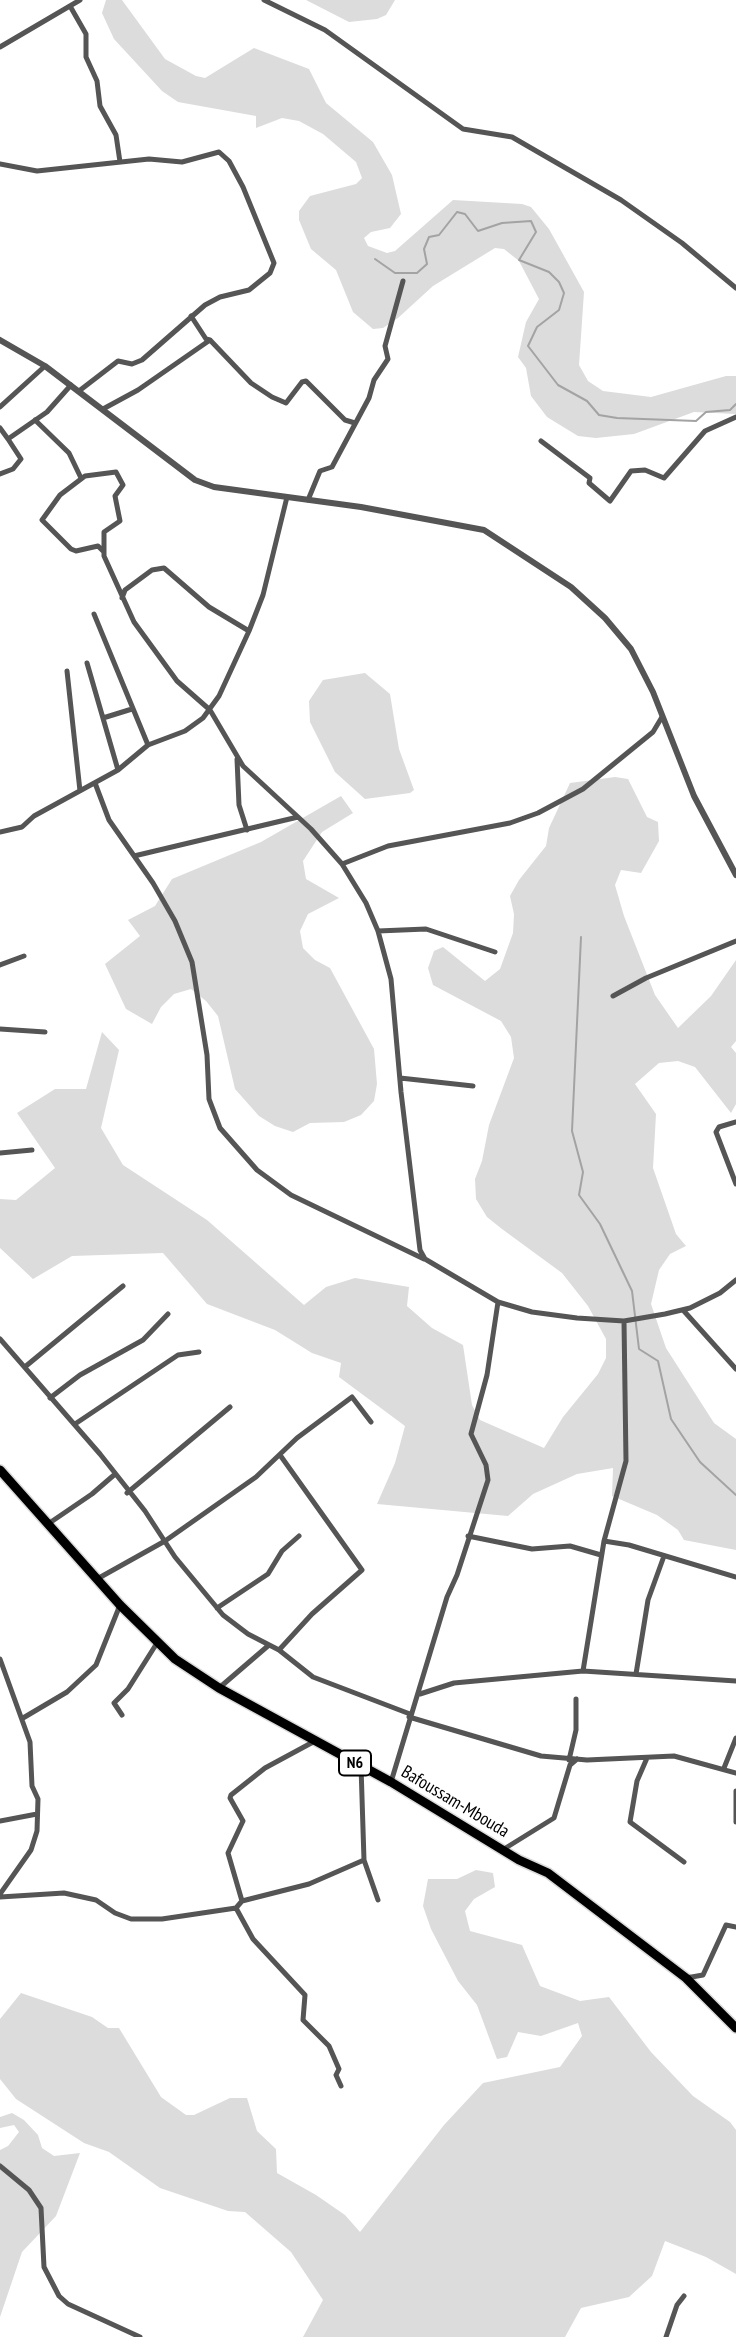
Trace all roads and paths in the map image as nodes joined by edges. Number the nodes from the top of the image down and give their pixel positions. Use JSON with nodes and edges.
{"nodes":[{"id":1,"x":80,"y":0,"type":"edge"},
{"id":2,"x":264,"y":0,"type":"edge"},
{"id":3,"x":70,"y":6,"type":"junction"},
{"id":4,"x":0,"y":47,"type":"edge"},
{"id":5,"x":120,"y":162,"type":"junction"},
{"id":6,"x":0,"y":164,"type":"edge"},
{"id":7,"x":404,"y":281,"type":"dead end"},
{"id":8,"x":736,"y":289,"type":"edge"},
{"id":9,"x":191,"y":316,"type":"junction"},
{"id":10,"x":0,"y":340,"type":"edge"},
{"id":11,"x":210,"y":340,"type":"junction"},
{"id":12,"x":45,"y":366,"type":"junction"},
{"id":13,"x":71,"y":385,"type":"junction"},
{"id":14,"x":79,"y":391,"type":"junction"},
{"id":15,"x":0,"y":407,"type":"edge"},
{"id":16,"x":103,"y":409,"type":"junction"},
{"id":17,"x":736,"y":417,"type":"edge"},
{"id":18,"x":35,"y":420,"type":"junction"},
{"id":19,"x":355,"y":423,"type":"junction"},
{"id":20,"x":0,"y":428,"type":"edge"},
{"id":21,"x":8,"y":439,"type":"junction"},
{"id":22,"x":541,"y":441,"type":"dead end"},
{"id":23,"x":0,"y":474,"type":"edge"},
{"id":24,"x":81,"y":478,"type":"junction"},
{"id":25,"x":288,"y":497,"type":"junction"},
{"id":26,"x":308,"y":500,"type":"junction"},
{"id":27,"x":103,"y":551,"type":"junction"},
{"id":28,"x":122,"y":598,"type":"junction"},
{"id":29,"x":94,"y":614,"type":"dead end"},
{"id":30,"x":249,"y":631,"type":"junction"},
{"id":31,"x":87,"y":663,"type":"dead end"},
{"id":32,"x":67,"y":671,"type":"dead end"},
{"id":33,"x":132,"y":709,"type":"junction"},
{"id":34,"x":210,"y":710,"type":"junction"},
{"id":35,"x":662,"y":717,"type":"junction"},
{"id":36,"x":103,"y":718,"type":"junction"},
{"id":37,"x":148,"y":745,"type":"junction"},
{"id":38,"x":237,"y":755,"type":"junction"},
{"id":39,"x":118,"y":770,"type":"junction"},
{"id":40,"x":95,"y":783,"type":"junction"},
{"id":41,"x":80,"y":791,"type":"junction"},
{"id":42,"x":298,"y":817,"type":"junction"},
{"id":43,"x":247,"y":830,"type":"junction"},
{"id":44,"x":0,"y":832,"type":"edge"},
{"id":45,"x":137,"y":855,"type":"junction"},
{"id":46,"x":342,"y":864,"type":"junction"},
{"id":47,"x":736,"y":875,"type":"edge"},
{"id":48,"x":378,"y":930,"type":"junction"},
{"id":49,"x":736,"y":942,"type":"edge"},
{"id":50,"x":495,"y":952,"type":"dead end"},
{"id":51,"x":24,"y":957,"type":"dead end"},
{"id":52,"x":0,"y":965,"type":"edge"},
{"id":53,"x":613,"y":996,"type":"dead end"},
{"id":54,"x":0,"y":1029,"type":"edge"},
{"id":55,"x":45,"y":1032,"type":"dead end"},
{"id":56,"x":400,"y":1078,"type":"junction"},
{"id":57,"x":473,"y":1086,"type":"dead end"},
{"id":58,"x":736,"y":1122,"type":"edge"},
{"id":59,"x":32,"y":1150,"type":"dead end"},
{"id":60,"x":0,"y":1153,"type":"edge"},
{"id":61,"x":736,"y":1184,"type":"edge"},
{"id":62,"x":425,"y":1259,"type":"junction"},
{"id":63,"x":736,"y":1280,"type":"edge"},
{"id":64,"x":123,"y":1286,"type":"dead end"},
{"id":65,"x":498,"y":1302,"type":"junction"},
{"id":66,"x":683,"y":1310,"type":"junction"},
{"id":67,"x":167,"y":1314,"type":"dead end"},
{"id":68,"x":624,"y":1321,"type":"junction"},
{"id":69,"x":0,"y":1339,"type":"edge"},
{"id":70,"x":199,"y":1352,"type":"dead end"},
{"id":71,"x":26,"y":1366,"type":"junction"},
{"id":72,"x":736,"y":1369,"type":"edge"},
{"id":73,"x":50,"y":1398,"type":"junction"},
{"id":74,"x":230,"y":1407,"type":"dead end"},
{"id":75,"x":371,"y":1422,"type":"dead end"},
{"id":76,"x":75,"y":1424,"type":"junction"},
{"id":77,"x":280,"y":1455,"type":"junction"},
{"id":78,"x":0,"y":1470,"type":"edge"},
{"id":79,"x":114,"y":1475,"type":"junction"},
{"id":80,"x":127,"y":1493,"type":"junction"},
{"id":81,"x":48,"y":1524,"type":"junction"},
{"id":82,"x":299,"y":1536,"type":"dead end"},
{"id":83,"x":468,"y":1536,"type":"junction"},
{"id":84,"x":165,"y":1541,"type":"junction"},
{"id":85,"x":604,"y":1541,"type":"junction"},
{"id":86,"x":601,"y":1555,"type":"junction"},
{"id":87,"x":664,"y":1556,"type":"junction"},
{"id":88,"x":736,"y":1577,"type":"edge"},
{"id":89,"x":97,"y":1578,"type":"junction"},
{"id":90,"x":120,"y":1605,"type":"junction"},
{"id":91,"x":216,"y":1608,"type":"junction"},
{"id":92,"x":157,"y":1643,"type":"junction"},
{"id":93,"x":269,"y":1645,"type":"junction"},
{"id":94,"x":279,"y":1650,"type":"junction"},
{"id":95,"x":0,"y":1659,"type":"edge"},
{"id":96,"x":583,"y":1671,"type":"junction"},
{"id":97,"x":636,"y":1674,"type":"junction"},
{"id":98,"x":736,"y":1681,"type":"edge"},
{"id":99,"x":219,"y":1688,"type":"junction"},
{"id":100,"x":420,"y":1694,"type":"junction"},
{"id":101,"x":576,"y":1699,"type":"dead end"},
{"id":102,"x":122,"y":1715,"type":"dead end"},
{"id":103,"x":409,"y":1715,"type":"junction"},
{"id":104,"x":23,"y":1718,"type":"junction"},
{"id":105,"x":736,"y":1738,"type":"edge"},
{"id":106,"x":315,"y":1741,"type":"junction"},
{"id":107,"x":647,"y":1758,"type":"junction"},
{"id":108,"x":577,"y":1759,"type":"junction"},
{"id":109,"x":569,"y":1760,"type":"junction"},
{"id":110,"x":360,"y":1766,"type":"junction"},
{"id":111,"x":724,"y":1768,"type":"junction"},
{"id":112,"x":736,"y":1773,"type":"edge"},
{"id":113,"x":391,"y":1782,"type":"junction"},
{"id":114,"x":736,"y":1791,"type":"edge"},
{"id":115,"x":37,"y":1814,"type":"junction"},
{"id":116,"x":0,"y":1821,"type":"edge"},
{"id":117,"x":736,"y":1822,"type":"edge"},
{"id":118,"x":504,"y":1849,"type":"junction"},
{"id":119,"x":364,"y":1860,"type":"junction"},
{"id":120,"x":684,"y":1862,"type":"dead end"},
{"id":121,"x":0,"y":1895,"type":"edge"},
{"id":122,"x":378,"y":1900,"type":"dead end"},
{"id":123,"x":242,"y":1901,"type":"junction"},
{"id":124,"x":236,"y":1908,"type":"junction"},
{"id":125,"x":736,"y":1927,"type":"edge"},
{"id":126,"x":686,"y":1978,"type":"junction"},
{"id":127,"x":736,"y":2028,"type":"edge"},
{"id":128,"x":341,"y":2086,"type":"dead end"},
{"id":129,"x":0,"y":2166,"type":"edge"},
{"id":130,"x":684,"y":2296,"type":"dead end"},
{"id":131,"x":140,"y":2337,"type":"edge"},
{"id":132,"x":666,"y":2337,"type":"edge"}],
"edges":[{"from":1,"to":3,"type":"street"},
{"from":2,"to":8,"type":"street"},
{"from":3,"to":4,"type":"street"},
{"from":3,"to":5,"type":"street"},
{"from":5,"to":6,"type":"street"},
{"from":5,"to":9,"type":"street"},
{"from":7,"to":19,"type":"street"},
{"from":9,"to":11,"type":"street"},
{"from":9,"to":14,"type":"street"},
{"from":10,"to":12,"type":"street"},
{"from":11,"to":16,"type":"street"},
{"from":11,"to":19,"type":"street"},
{"from":12,"to":13,"type":"street"},
{"from":12,"to":15,"type":"street"},
{"from":13,"to":14,"type":"street"},
{"from":13,"to":18,"type":"street"},
{"from":14,"to":16,"type":"street"},
{"from":16,"to":25,"type":"street"},
{"from":17,"to":22,"type":"street"},
{"from":18,"to":21,"type":"street"},
{"from":18,"to":24,"type":"street"},
{"from":19,"to":26,"type":"street"},
{"from":20,"to":21,"type":"street"},
{"from":21,"to":23,"type":"street"},
{"from":24,"to":27,"type":"street"},
{"from":24,"to":27,"type":"street"},
{"from":25,"to":26,"type":"street"},
{"from":25,"to":30,"type":"street"},
{"from":26,"to":35,"type":"street"},
{"from":27,"to":28,"type":"street"},
{"from":28,"to":30,"type":"street"},
{"from":28,"to":34,"type":"street"},
{"from":29,"to":33,"type":"street"},
{"from":30,"to":34,"type":"street"},
{"from":31,"to":36,"type":"street"},
{"from":32,"to":41,"type":"street"},
{"from":33,"to":36,"type":"street"},
{"from":33,"to":37,"type":"street"},
{"from":34,"to":37,"type":"street"},
{"from":34,"to":38,"type":"street"},
{"from":35,"to":46,"type":"street"},
{"from":35,"to":47,"type":"street"},
{"from":36,"to":39,"type":"street"},
{"from":37,"to":39,"type":"street"},
{"from":38,"to":42,"type":"street"},
{"from":38,"to":43,"type":"street"},
{"from":39,"to":40,"type":"street"},
{"from":40,"to":41,"type":"street"},
{"from":40,"to":45,"type":"street"},
{"from":41,"to":44,"type":"street"},
{"from":42,"to":43,"type":"street"},
{"from":42,"to":46,"type":"street"},
{"from":43,"to":45,"type":"street"},
{"from":45,"to":62,"type":"street"},
{"from":46,"to":48,"type":"street"},
{"from":48,"to":50,"type":"street"},
{"from":48,"to":56,"type":"street"},
{"from":49,"to":53,"type":"street"},
{"from":51,"to":52,"type":"street"},
{"from":54,"to":55,"type":"street"},
{"from":56,"to":57,"type":"street"},
{"from":56,"to":62,"type":"street"},
{"from":58,"to":61,"type":"street"},
{"from":59,"to":60,"type":"street"},
{"from":62,"to":65,"type":"street"},
{"from":63,"to":66,"type":"street"},
{"from":64,"to":71,"type":"street"},
{"from":65,"to":68,"type":"street"},
{"from":65,"to":83,"type":"street"},
{"from":66,"to":68,"type":"street"},
{"from":66,"to":72,"type":"street"},
{"from":67,"to":73,"type":"street"},
{"from":68,"to":85,"type":"street"},
{"from":69,"to":71,"type":"street"},
{"from":70,"to":76,"type":"street"},
{"from":71,"to":73,"type":"street"},
{"from":73,"to":76,"type":"street"},
{"from":74,"to":80,"type":"street"},
{"from":75,"to":77,"type":"street"},
{"from":76,"to":79,"type":"street"},
{"from":77,"to":84,"type":"street"},
{"from":77,"to":94,"type":"street"},
{"from":78,"to":81,"type":"highway","name":"Bafoussam-Mbouda","number":"N6"},
{"from":79,"to":80,"type":"street"},
{"from":79,"to":81,"type":"street"},
{"from":80,"to":84,"type":"street"},
{"from":81,"to":89,"type":"highway","name":"Bafoussam-Mbouda","number":"N6"},
{"from":82,"to":91,"type":"street"},
{"from":83,"to":86,"type":"street"},
{"from":83,"to":100,"type":"street"},
{"from":84,"to":89,"type":"street"},
{"from":84,"to":91,"type":"street"},
{"from":85,"to":86,"type":"street"},
{"from":85,"to":87,"type":"street"},
{"from":86,"to":96,"type":"street"},
{"from":87,"to":88,"type":"street"},
{"from":87,"to":97,"type":"street"},
{"from":89,"to":90,"type":"highway","name":"Bafoussam-Mbouda","number":"N6"},
{"from":90,"to":92,"type":"highway","name":"Bafoussam-Mbouda","number":"N6"},
{"from":90,"to":104,"type":"street"},
{"from":91,"to":93,"type":"street"},
{"from":92,"to":99,"type":"highway","name":"Bafoussam-Mbouda","number":"N6"},
{"from":92,"to":102,"type":"street"},
{"from":93,"to":94,"type":"street"},
{"from":93,"to":99,"type":"street"},
{"from":94,"to":103,"type":"street"},
{"from":95,"to":104,"type":"street"},
{"from":96,"to":97,"type":"street"},
{"from":96,"to":100,"type":"street"},
{"from":97,"to":98,"type":"street"},
{"from":99,"to":106,"type":"highway","name":"Bafoussam-Mbouda","number":"N6"},
{"from":100,"to":103,"type":"street"},
{"from":101,"to":109,"type":"street"},
{"from":103,"to":109,"type":"street"},
{"from":103,"to":113,"type":"street"},
{"from":104,"to":115,"type":"street"},
{"from":105,"to":111,"type":"street"},
{"from":106,"to":110,"type":"highway","name":"Bafoussam-Mbouda","number":"N6"},
{"from":106,"to":123,"type":"street"},
{"from":107,"to":108,"type":"street"},
{"from":107,"to":111,"type":"street"},
{"from":107,"to":120,"type":"street"},
{"from":108,"to":109,"type":"street"},
{"from":108,"to":118,"type":"street"},
{"from":110,"to":113,"type":"highway","name":"Bafoussam-Mbouda","number":"N6"},
{"from":110,"to":119,"type":"street"},
{"from":111,"to":112,"type":"street"},
{"from":113,"to":118,"type":"highway","name":"Bafoussam-Mbouda","number":"N6"},
{"from":114,"to":117,"type":"street"},
{"from":115,"to":116,"type":"street"},
{"from":115,"to":121,"type":"street"},
{"from":118,"to":126,"type":"highway","name":"Bafoussam-Mbouda","number":"N6"},
{"from":119,"to":122,"type":"street"},
{"from":119,"to":123,"type":"street"},
{"from":121,"to":124,"type":"street"},
{"from":123,"to":124,"type":"street"},
{"from":124,"to":128,"type":"street"},
{"from":125,"to":126,"type":"street"},
{"from":126,"to":127,"type":"highway","name":"Bafoussam-Mbouda","number":"N6"},
{"from":129,"to":131,"type":"street"},
{"from":130,"to":132,"type":"street"}]}
